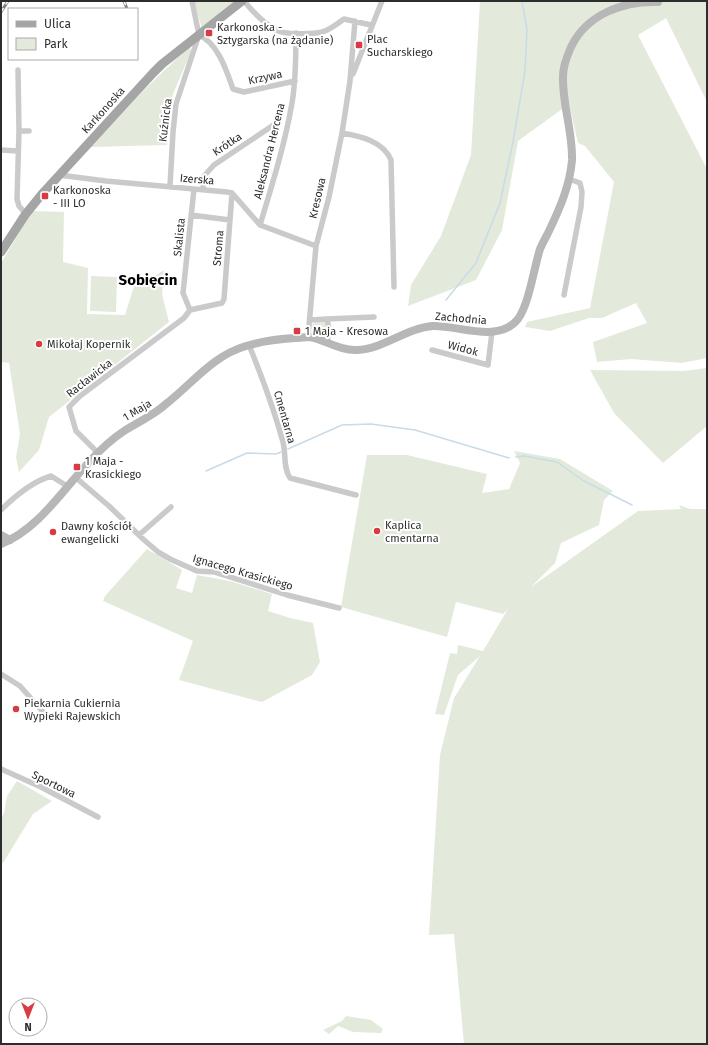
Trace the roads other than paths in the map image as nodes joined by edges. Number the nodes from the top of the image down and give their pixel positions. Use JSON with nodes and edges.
{"nodes":[{"id":1,"x":192,"y":1,"type":"edge"},
{"id":2,"x":243,"y":1,"type":"edge"},
{"id":3,"x":382,"y":1,"type":"edge"},
{"id":4,"x":658,"y":2,"type":"dead end"},
{"id":5,"x":355,"y":21,"type":"junction"},
{"id":6,"x":371,"y":25,"type":"junction"},
{"id":7,"x":296,"y":33,"type":"junction"},
{"id":8,"x":199,"y":35,"type":"junction"},
{"id":9,"x":18,"y":70,"type":"dead end"},
{"id":10,"x":295,"y":81,"type":"junction"},
{"id":11,"x":350,"y":82,"type":"junction"},
{"id":12,"x":275,"y":124,"type":"dead end"},
{"id":13,"x":19,"y":131,"type":"junction"},
{"id":14,"x":29,"y":131,"type":"dead end"},
{"id":15,"x":342,"y":133,"type":"junction"},
{"id":16,"x":1,"y":150,"type":"edge"},
{"id":17,"x":18,"y":151,"type":"junction"},
{"id":18,"x":59,"y":175,"type":"junction"},
{"id":19,"x":569,"y":179,"type":"junction"},
{"id":20,"x":170,"y":186,"type":"junction"},
{"id":21,"x":194,"y":189,"type":"junction"},
{"id":22,"x":203,"y":190,"type":"junction"},
{"id":23,"x":232,"y":194,"type":"junction"},
{"id":24,"x":25,"y":213,"type":"junction"},
{"id":25,"x":191,"y":215,"type":"junction"},
{"id":26,"x":230,"y":220,"type":"junction"},
{"id":27,"x":260,"y":225,"type":"junction"},
{"id":28,"x":316,"y":246,"type":"junction"},
{"id":29,"x":1,"y":252,"type":"edge"},
{"id":30,"x":394,"y":287,"type":"dead end"},
{"id":31,"x":564,"y":295,"type":"dead end"},
{"id":32,"x":190,"y":310,"type":"junction"},
{"id":33,"x":374,"y":317,"type":"dead end"},
{"id":34,"x":328,"y":319,"type":"junction"},
{"id":35,"x":310,"y":320,"type":"junction"},
{"id":36,"x":492,"y":332,"type":"junction"},
{"id":37,"x":308,"y":337,"type":"junction"},
{"id":38,"x":327,"y":343,"type":"junction"},
{"id":39,"x":249,"y":345,"type":"junction"},
{"id":40,"x":432,"y":350,"type":"dead end"},
{"id":41,"x":98,"y":452,"type":"junction"},
{"id":42,"x":75,"y":477,"type":"junction"},
{"id":43,"x":67,"y":486,"type":"junction"},
{"id":44,"x":356,"y":495,"type":"dead end"},
{"id":45,"x":171,"y":508,"type":"dead end"},
{"id":46,"x":1,"y":510,"type":"edge"},
{"id":47,"x":1,"y":535,"type":"edge"},
{"id":48,"x":139,"y":535,"type":"junction"},
{"id":49,"x":10,"y":540,"type":"junction"},
{"id":50,"x":1,"y":544,"type":"edge"},
{"id":51,"x":339,"y":608,"type":"dead end"},
{"id":52,"x":1,"y":674,"type":"edge"},
{"id":53,"x":44,"y":713,"type":"dead end"},
{"id":54,"x":1,"y":770,"type":"edge"},
{"id":55,"x":98,"y":817,"type":"dead end"}],
"edges":[{"from":1,"to":8,"type":"street"},
{"from":2,"to":7,"type":"street"},
{"from":2,"to":8,"type":"main road","name":"Karkonoska"},
{"from":3,"to":6,"type":"street"},
{"from":4,"to":19,"type":"street","name":"Zachodnia"},
{"from":5,"to":6,"type":"street"},
{"from":5,"to":7,"type":"street"},
{"from":5,"to":11,"type":"street"},
{"from":6,"to":11,"type":"street"},
{"from":7,"to":10,"type":"street","name":"Aleksandra Hercena"},
{"from":8,"to":10,"type":"street","name":"Krzywa"},
{"from":8,"to":18,"type":"main road","name":"Karkonoska"},
{"from":8,"to":20,"type":"street","name":"Kuźnicka"},
{"from":9,"to":13,"type":"street"},
{"from":10,"to":27,"type":"street","name":"Aleksandra Hercena"},
{"from":11,"to":15,"type":"street","name":"Kresowa"},
{"from":12,"to":22,"type":"street","name":"Krótka"},
{"from":13,"to":14,"type":"street"},
{"from":13,"to":17,"type":"street"},
{"from":15,"to":28,"type":"street","name":"Kresowa"},
{"from":15,"to":30,"type":"street"},
{"from":16,"to":17,"type":"street"},
{"from":17,"to":24,"type":"street"},
{"from":18,"to":20,"type":"street","name":"Izerska"},
{"from":18,"to":24,"type":"main road","name":"Karkonoska"},
{"from":19,"to":31,"type":"street"},
{"from":19,"to":36,"type":"street","name":"Zachodnia"},
{"from":20,"to":21,"type":"street","name":"Izerska"},
{"from":21,"to":22,"type":"street","name":"Izerska"},
{"from":21,"to":25,"type":"street","name":"Skalista"},
{"from":22,"to":23,"type":"street","name":"Izerska"},
{"from":23,"to":26,"type":"street","name":"Stroma"},
{"from":23,"to":27,"type":"street"},
{"from":24,"to":29,"type":"main road","name":"Karkonoska"},
{"from":25,"to":26,"type":"street"},
{"from":25,"to":32,"type":"street","name":"Skalista"},
{"from":26,"to":32,"type":"street","name":"Stroma"},
{"from":27,"to":28,"type":"street"},
{"from":28,"to":35,"type":"street","name":"Kresowa"},
{"from":32,"to":41,"type":"street","name":"Racławicka"},
{"from":33,"to":34,"type":"street"},
{"from":34,"to":35,"type":"street"},
{"from":34,"to":38,"type":"street"},
{"from":35,"to":37,"type":"street","name":"Kresowa"},
{"from":36,"to":38,"type":"street","name":"Zachodnia"},
{"from":36,"to":40,"type":"street","name":"Widok"},
{"from":37,"to":38,"type":"street","name":"Zachodnia"},
{"from":37,"to":39,"type":"street","name":"1 Maja"},
{"from":39,"to":41,"type":"street","name":"1 Maja"},
{"from":39,"to":44,"type":"street","name":"Cmentarna"},
{"from":41,"to":42,"type":"street","name":"1 Maja"},
{"from":42,"to":43,"type":"street","name":"1 Maja"},
{"from":42,"to":48,"type":"street","name":"Ignacego Krasickiego"},
{"from":43,"to":46,"type":"street"},
{"from":43,"to":49,"type":"street","name":"1 Maja"},
{"from":45,"to":48,"type":"street"},
{"from":47,"to":49,"type":"street"},
{"from":48,"to":51,"type":"street","name":"Ignacego Krasickiego"},
{"from":49,"to":50,"type":"street","name":"1 Maja"},
{"from":52,"to":53,"type":"street"},
{"from":54,"to":55,"type":"street","name":"Sportowa"}]}
